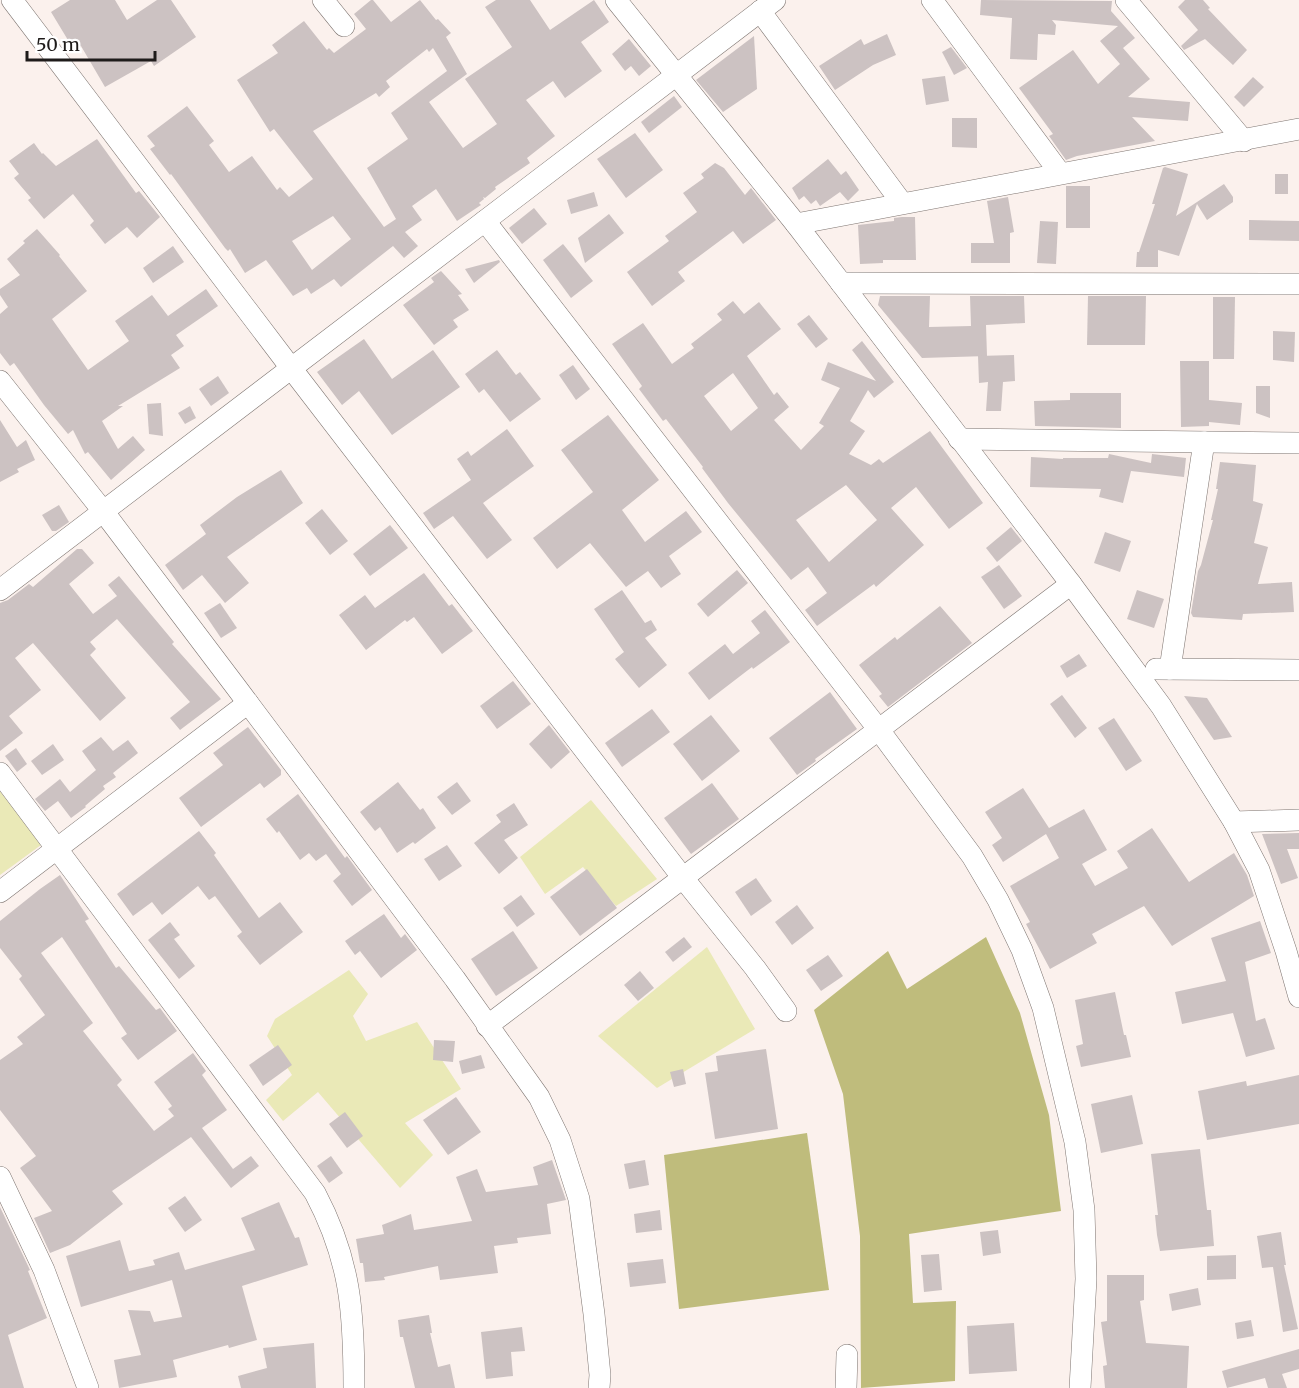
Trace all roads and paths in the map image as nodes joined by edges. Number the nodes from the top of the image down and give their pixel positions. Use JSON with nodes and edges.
{"nodes":[{"id":1,"x":12,"y":0,"type":"edge"},
{"id":2,"x":323,"y":0,"type":"edge"},
{"id":3,"x":616,"y":0,"type":"edge"},
{"id":4,"x":933,"y":0,"type":"edge"},
{"id":5,"x":1126,"y":0,"type":"edge"},
{"id":6,"x":767,"y":6,"type":"edge"},
{"id":7,"x":344,"y":26,"type":"dead end"},
{"id":8,"x":676,"y":75,"type":"junction"},
{"id":9,"x":1299,"y":129,"type":"edge"},
{"id":10,"x":1244,"y":141,"type":"junction"},
{"id":11,"x":1060,"y":173,"type":"junction"},
{"id":12,"x":902,"y":203,"type":"junction"},
{"id":13,"x":485,"y":221,"type":"junction"},
{"id":14,"x":796,"y":224,"type":"junction"},
{"id":15,"x":841,"y":283,"type":"junction"},
{"id":16,"x":1299,"y":284,"type":"edge"},
{"id":17,"x":291,"y":368,"type":"junction"},
{"id":18,"x":0,"y":381,"type":"edge"},
{"id":19,"x":959,"y":439,"type":"junction"},
{"id":20,"x":1204,"y":442,"type":"junction"},
{"id":21,"x":1299,"y":443,"type":"edge"},
{"id":22,"x":103,"y":512,"type":"junction"},
{"id":23,"x":1071,"y":584,"type":"junction"},
{"id":24,"x":0,"y":590,"type":"edge"},
{"id":25,"x":1135,"y":669,"type":"junction"},
{"id":26,"x":1170,"y":669,"type":"junction"},
{"id":27,"x":1299,"y":670,"type":"edge"},
{"id":28,"x":248,"y":703,"type":"junction"},
{"id":29,"x":879,"y":730,"type":"junction"},
{"id":30,"x":0,"y":773,"type":"edge"},
{"id":31,"x":1299,"y":820,"type":"edge"},
{"id":32,"x":1234,"y":822,"type":"junction"},
{"id":33,"x":57,"y":848,"type":"junction"},
{"id":34,"x":683,"y":878,"type":"junction"},
{"id":35,"x":0,"y":892,"type":"edge"},
{"id":36,"x":1299,"y":998,"type":"edge"},
{"id":37,"x":786,"y":1011,"type":"dead end"},
{"id":38,"x":487,"y":1026,"type":"junction"},
{"id":39,"x":0,"y":1177,"type":"edge"},
{"id":40,"x":847,"y":1355,"type":"dead end"},
{"id":41,"x":88,"y":1388,"type":"edge"},
{"id":42,"x":354,"y":1388,"type":"edge"},
{"id":43,"x":599,"y":1388,"type":"edge"},
{"id":44,"x":846,"y":1388,"type":"edge"},
{"id":45,"x":1080,"y":1388,"type":"edge"}],
"edges":[{"from":1,"to":17,"type":"street"},
{"from":2,"to":7,"type":"street"},
{"from":3,"to":8,"type":"street"},
{"from":4,"to":11,"type":"street"},
{"from":5,"to":10,"type":"street"},
{"from":6,"to":8,"type":"street"},
{"from":6,"to":12,"type":"street"},
{"from":8,"to":13,"type":"street"},
{"from":8,"to":14,"type":"street"},
{"from":9,"to":10,"type":"street"},
{"from":10,"to":11,"type":"street"},
{"from":11,"to":12,"type":"street"},
{"from":12,"to":14,"type":"street"},
{"from":13,"to":17,"type":"street"},
{"from":13,"to":29,"type":"street"},
{"from":14,"to":15,"type":"street"},
{"from":15,"to":16,"type":"street"},
{"from":15,"to":19,"type":"street"},
{"from":17,"to":22,"type":"street"},
{"from":17,"to":34,"type":"street"},
{"from":18,"to":22,"type":"street"},
{"from":19,"to":20,"type":"street"},
{"from":19,"to":23,"type":"street"},
{"from":20,"to":21,"type":"street"},
{"from":20,"to":26,"type":"street"},
{"from":22,"to":24,"type":"street"},
{"from":22,"to":28,"type":"street"},
{"from":23,"to":25,"type":"street"},
{"from":23,"to":29,"type":"street"},
{"from":25,"to":26,"type":"street"},
{"from":25,"to":32,"type":"street"},
{"from":26,"to":27,"type":"street"},
{"from":28,"to":33,"type":"street"},
{"from":28,"to":38,"type":"street"},
{"from":29,"to":34,"type":"street"},
{"from":29,"to":45,"type":"street"},
{"from":30,"to":33,"type":"street"},
{"from":31,"to":32,"type":"street"},
{"from":32,"to":36,"type":"street"},
{"from":33,"to":35,"type":"street"},
{"from":33,"to":42,"type":"street"},
{"from":34,"to":37,"type":"street"},
{"from":34,"to":38,"type":"street"},
{"from":38,"to":43,"type":"street"},
{"from":39,"to":41,"type":"street"},
{"from":40,"to":44,"type":"street"}]}
